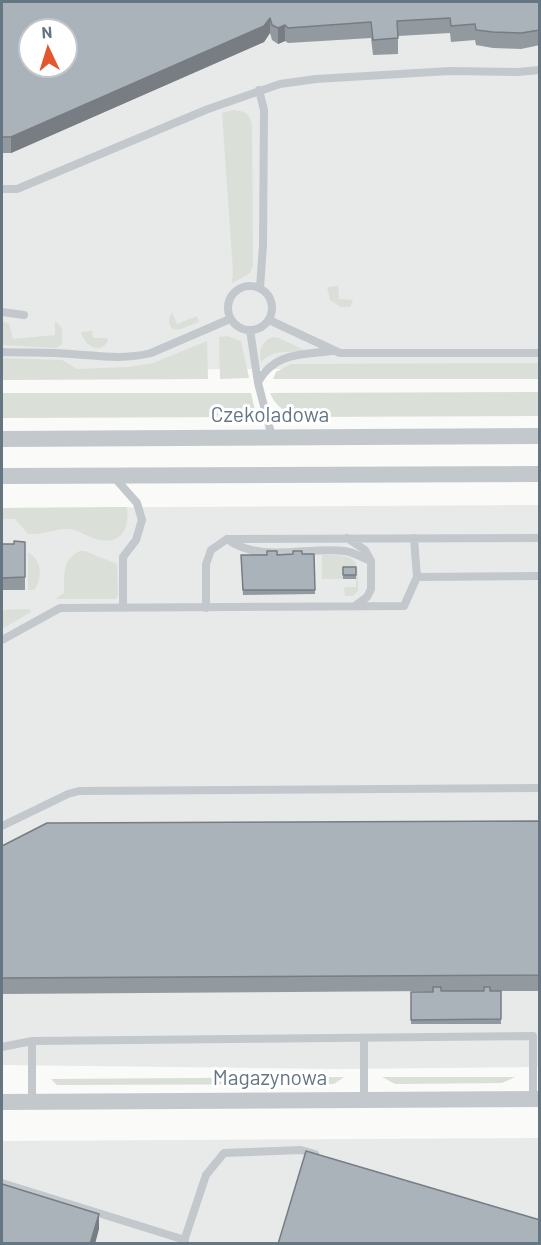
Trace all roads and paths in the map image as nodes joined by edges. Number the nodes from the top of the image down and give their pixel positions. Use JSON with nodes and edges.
{"nodes":[{"id":1,"x":540,"y":70,"type":"edge"},
{"id":2,"x":259,"y":90,"type":"junction"},
{"id":3,"x":2,"y":189,"type":"edge"},
{"id":4,"x":260,"y":288,"type":"junction"},
{"id":5,"x":2,"y":312,"type":"edge"},
{"id":6,"x":24,"y":315,"type":"dead end"},
{"id":7,"x":230,"y":319,"type":"junction"},
{"id":8,"x":268,"y":320,"type":"junction"},
{"id":9,"x":250,"y":330,"type":"junction"},
{"id":10,"x":332,"y":351,"type":"junction"},
{"id":11,"x":2,"y":352,"type":"edge"},
{"id":12,"x":540,"y":353,"type":"edge"},
{"id":13,"x":258,"y":382,"type":"junction"},
{"id":14,"x":540,"y":436,"type":"edge"},
{"id":15,"x":272,"y":437,"type":"junction"},
{"id":16,"x":2,"y":439,"type":"edge"},
{"id":17,"x":540,"y":474,"type":"edge"},
{"id":18,"x":2,"y":476,"type":"edge"},
{"id":19,"x":113,"y":476,"type":"junction"},
{"id":20,"x":347,"y":538,"type":"junction"},
{"id":21,"x":414,"y":538,"type":"junction"},
{"id":22,"x":540,"y":538,"type":"edge"},
{"id":23,"x":226,"y":539,"type":"junction"},
{"id":24,"x":371,"y":561,"type":"junction"},
{"id":25,"x":540,"y":576,"type":"edge"},
{"id":26,"x":417,"y":577,"type":"junction"},
{"id":27,"x":355,"y":606,"type":"junction"},
{"id":28,"x":123,"y":608,"type":"junction"},
{"id":29,"x":206,"y":608,"type":"junction"},
{"id":30,"x":2,"y":640,"type":"edge"},
{"id":31,"x":540,"y":788,"type":"edge"},
{"id":32,"x":2,"y":826,"type":"edge"},
{"id":33,"x":364,"y":1038,"type":"junction"},
{"id":34,"x":32,"y":1041,"type":"junction"},
{"id":35,"x":2,"y":1047,"type":"edge"},
{"id":36,"x":536,"y":1099,"type":"edge"},
{"id":37,"x":364,"y":1100,"type":"junction"},
{"id":38,"x":2,"y":1102,"type":"edge"},
{"id":39,"x":32,"y":1102,"type":"junction"},
{"id":40,"x":324,"y":1156,"type":"edge"},
{"id":41,"x":2,"y":1183,"type":"edge"},
{"id":42,"x":184,"y":1242,"type":"edge"}],
"edges":[{"from":1,"to":2,"type":"lane"},
{"from":2,"to":3,"type":"lane"},
{"from":2,"to":4,"type":"lane"},
{"from":4,"to":7,"type":"lane"},
{"from":4,"to":8,"type":"lane"},
{"from":5,"to":6,"type":"lane"},
{"from":7,"to":9,"type":"lane"},
{"from":7,"to":11,"type":"lane"},
{"from":8,"to":9,"type":"lane"},
{"from":8,"to":10,"type":"lane"},
{"from":9,"to":13,"type":"lane"},
{"from":10,"to":12,"type":"lane"},
{"from":10,"to":13,"type":"lane"},
{"from":13,"to":15,"type":"lane"},
{"from":14,"to":15,"type":"street","name":"Czekoladowa"},
{"from":15,"to":16,"type":"street","name":"Czekoladowa"},
{"from":17,"to":19,"type":"street"},
{"from":18,"to":19,"type":"street"},
{"from":19,"to":28,"type":"lane"},
{"from":20,"to":21,"type":"lane"},
{"from":20,"to":23,"type":"lane"},
{"from":20,"to":24,"type":"lane"},
{"from":21,"to":22,"type":"lane"},
{"from":21,"to":26,"type":"lane"},
{"from":23,"to":24,"type":"lane"},
{"from":23,"to":29,"type":"lane"},
{"from":24,"to":27,"type":"lane"},
{"from":25,"to":26,"type":"lane"},
{"from":26,"to":27,"type":"lane"},
{"from":27,"to":29,"type":"lane"},
{"from":28,"to":29,"type":"lane"},
{"from":28,"to":30,"type":"lane"},
{"from":31,"to":32,"type":"lane"},
{"from":33,"to":34,"type":"lane"},
{"from":33,"to":36,"type":"lane"},
{"from":33,"to":37,"type":"lane"},
{"from":34,"to":35,"type":"lane"},
{"from":34,"to":39,"type":"lane"},
{"from":36,"to":37,"type":"street","name":"Magazynowa"},
{"from":37,"to":39,"type":"street","name":"Magazynowa"},
{"from":38,"to":39,"type":"street","name":"Magazynowa"},
{"from":40,"to":42,"type":"lane"},
{"from":41,"to":42,"type":"lane"}]}
